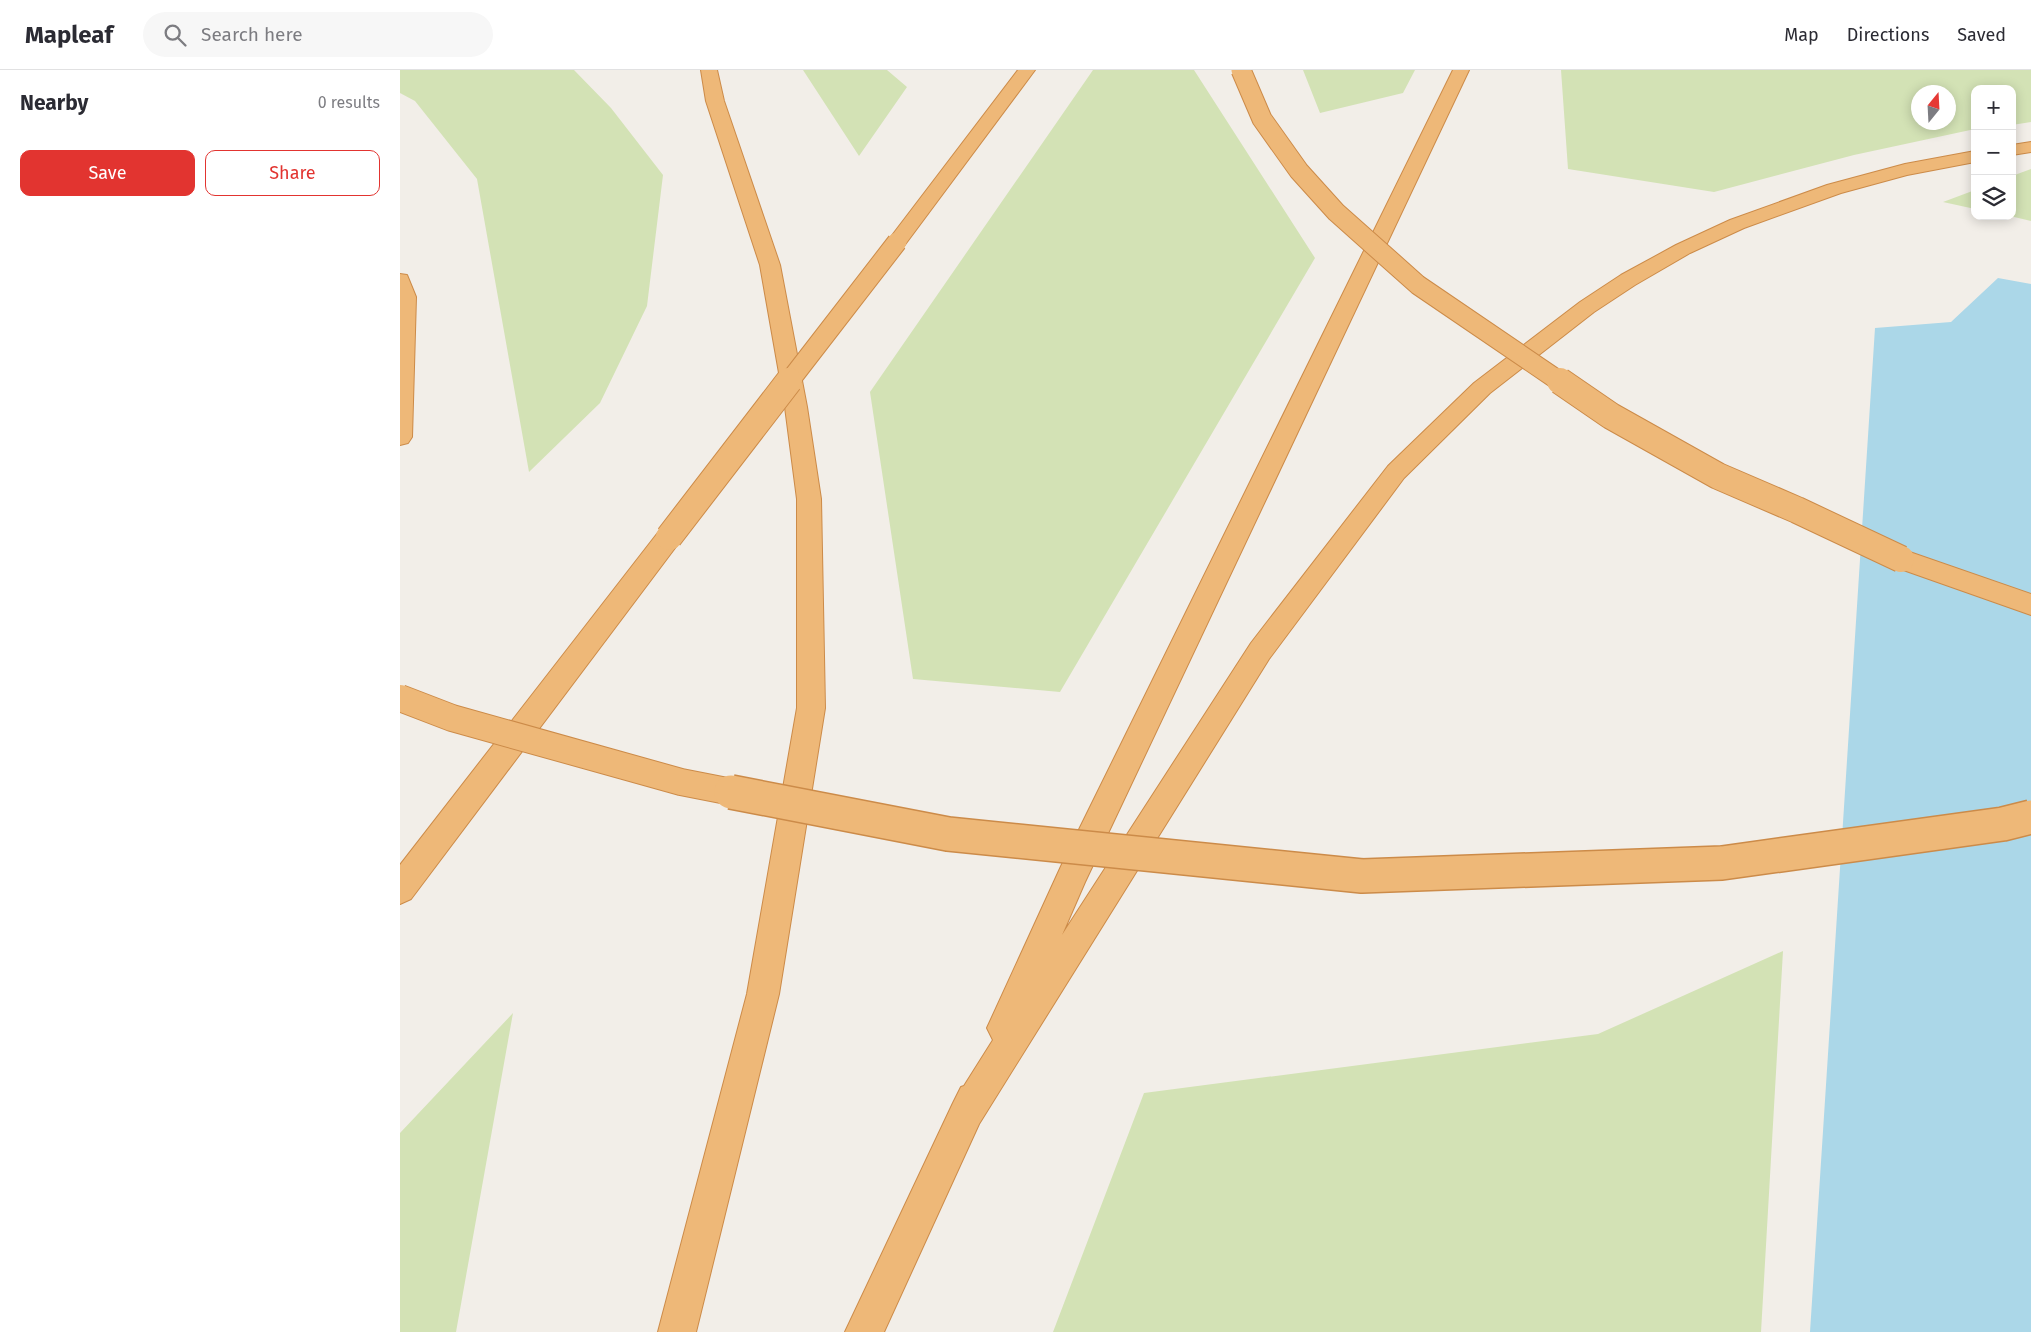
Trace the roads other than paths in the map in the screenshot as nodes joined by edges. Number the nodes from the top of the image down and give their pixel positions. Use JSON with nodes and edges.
{"nodes":[{"id":1,"x":709,"y":70,"type":"edge"},
{"id":2,"x":1027,"y":70,"type":"edge"},
{"id":3,"x":1241,"y":70,"type":"edge"},
{"id":4,"x":1461,"y":70,"type":"edge"},
{"id":5,"x":2031,"y":147,"type":"edge"},
{"id":6,"x":2016,"y":149,"type":"edge"},
{"id":7,"x":1971,"y":157,"type":"edge"},
{"id":8,"x":400,"y":280,"type":"edge"},
{"id":9,"x":400,"y":437,"type":"edge"},
{"id":10,"x":2031,"y":605,"type":"edge"},
{"id":11,"x":400,"y":698,"type":"edge"},
{"id":12,"x":2031,"y":817,"type":"edge"},
{"id":13,"x":400,"y":889,"type":"edge"},
{"id":14,"x":965,"y":1115,"type":"junction"},
{"id":15,"x":677,"y":1332,"type":"edge"},
{"id":16,"x":864,"y":1332,"type":"edge"}],
"edges":[{"from":1,"to":15,"type":"highway"},
{"from":2,"to":13,"type":"highway","bridge":true},
{"from":3,"to":10,"type":"highway","bridge":true},
{"from":4,"to":14,"type":"highway"},
{"from":5,"to":6,"type":"highway"},
{"from":7,"to":14,"type":"highway"},
{"from":8,"to":9,"type":"highway"},
{"from":11,"to":12,"type":"highway","bridge":true},
{"from":14,"to":16,"type":"highway"}]}
